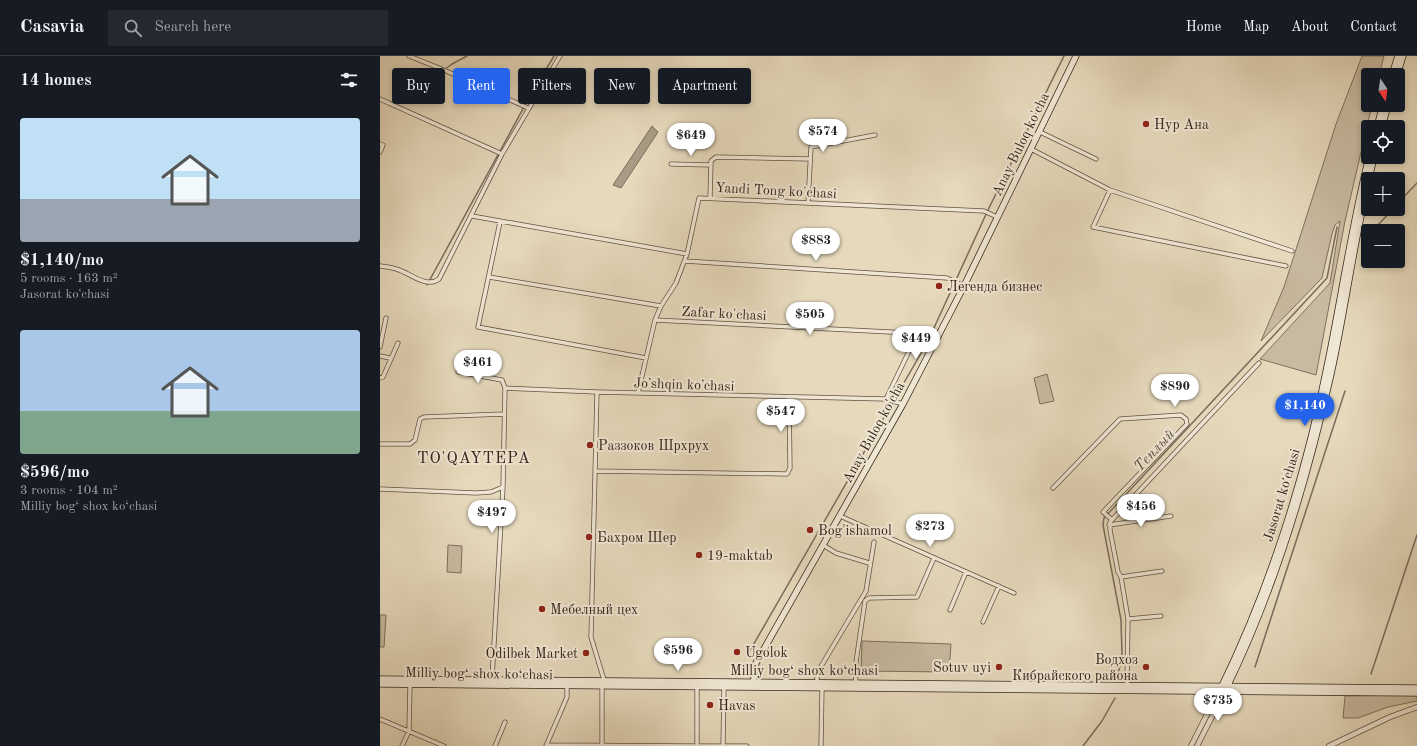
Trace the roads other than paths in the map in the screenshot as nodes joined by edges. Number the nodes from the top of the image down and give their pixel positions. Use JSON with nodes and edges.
{"nodes":[{"id":1,"x":409,"y":56,"type":"edge"},
{"id":2,"x":560,"y":56,"type":"edge"},
{"id":3,"x":1076,"y":56,"type":"edge"},
{"id":4,"x":1398,"y":56,"type":"edge"},
{"id":5,"x":1403,"y":56,"type":"edge"},
{"id":6,"x":1394,"y":68,"type":"edge"},
{"id":7,"x":1399,"y":68,"type":"edge"},
{"id":8,"x":380,"y":99,"type":"edge"},
{"id":9,"x":528,"y":108,"type":"junction"},
{"id":10,"x":1040,"y":132,"type":"junction"},
{"id":11,"x":875,"y":135,"type":"dead end"},
{"id":12,"x":380,"y":144,"type":"edge"},
{"id":13,"x":1031,"y":149,"type":"junction"},
{"id":14,"x":380,"y":152,"type":"edge"},
{"id":15,"x":500,"y":153,"type":"junction"},
{"id":16,"x":810,"y":159,"type":"junction"},
{"id":17,"x":1096,"y":159,"type":"dead end"},
{"id":18,"x":671,"y":164,"type":"dead end"},
{"id":19,"x":1368,"y":164,"type":"edge"},
{"id":20,"x":711,"y":165,"type":"junction"},
{"id":21,"x":1110,"y":190,"type":"junction"},
{"id":22,"x":710,"y":198,"type":"junction"},
{"id":23,"x":808,"y":203,"type":"junction"},
{"id":24,"x":472,"y":216,"type":"junction"},
{"id":25,"x":995,"y":216,"type":"junction"},
{"id":26,"x":1361,"y":216,"type":"edge"},
{"id":27,"x":500,"y":222,"type":"junction"},
{"id":28,"x":1292,"y":250,"type":"dead end"},
{"id":29,"x":687,"y":254,"type":"junction"},
{"id":30,"x":685,"y":261,"type":"junction"},
{"id":31,"x":380,"y":266,"type":"edge"},
{"id":32,"x":1286,"y":266,"type":"dead end"},
{"id":33,"x":489,"y":277,"type":"junction"},
{"id":34,"x":962,"y":285,"type":"junction"},
{"id":35,"x":661,"y":306,"type":"junction"},
{"id":36,"x":386,"y":318,"type":"dead end"},
{"id":37,"x":655,"y":320,"type":"junction"},
{"id":38,"x":398,"y":343,"type":"dead end"},
{"id":39,"x":380,"y":347,"type":"edge"},
{"id":40,"x":380,"y":356,"type":"edge"},
{"id":41,"x":390,"y":358,"type":"junction"},
{"id":42,"x":646,"y":358,"type":"junction"},
{"id":43,"x":1259,"y":363,"type":"dead end"},
{"id":44,"x":458,"y":372,"type":"dead end"},
{"id":45,"x":380,"y":378,"type":"edge"},
{"id":46,"x":505,"y":388,"type":"junction"},
{"id":47,"x":597,"y":392,"type":"junction"},
{"id":48,"x":638,"y":393,"type":"junction"},
{"id":49,"x":789,"y":397,"type":"junction"},
{"id":50,"x":886,"y":399,"type":"junction"},
{"id":51,"x":901,"y":402,"type":"junction"},
{"id":52,"x":504,"y":414,"type":"junction"},
{"id":53,"x":380,"y":444,"type":"edge"},
{"id":54,"x":595,"y":471,"type":"junction"},
{"id":55,"x":503,"y":487,"type":"junction"},
{"id":56,"x":1053,"y":488,"type":"dead end"},
{"id":57,"x":380,"y":489,"type":"edge"},
{"id":58,"x":840,"y":516,"type":"junction"},
{"id":59,"x":1171,"y":516,"type":"dead end"},
{"id":60,"x":1111,"y":519,"type":"junction"},
{"id":61,"x":1109,"y":525,"type":"junction"},
{"id":62,"x":874,"y":542,"type":"dead end"},
{"id":63,"x":823,"y":545,"type":"junction"},
{"id":64,"x":934,"y":558,"type":"junction"},
{"id":65,"x":869,"y":562,"type":"junction"},
{"id":66,"x":1162,"y":571,"type":"dead end"},
{"id":67,"x":966,"y":572,"type":"junction"},
{"id":68,"x":1121,"y":577,"type":"junction"},
{"id":69,"x":999,"y":586,"type":"junction"},
{"id":70,"x":1014,"y":593,"type":"dead end"},
{"id":71,"x":950,"y":610,"type":"dead end"},
{"id":72,"x":1161,"y":616,"type":"dead end"},
{"id":73,"x":1128,"y":619,"type":"junction"},
{"id":74,"x":983,"y":622,"type":"dead end"},
{"id":75,"x":380,"y":678,"type":"edge"},
{"id":76,"x":492,"y":680,"type":"junction"},
{"id":77,"x":410,"y":682,"type":"junction"},
{"id":78,"x":817,"y":682,"type":"junction"},
{"id":79,"x":537,"y":683,"type":"junction"},
{"id":80,"x":603,"y":683,"type":"junction"},
{"id":81,"x":856,"y":683,"type":"junction"},
{"id":82,"x":380,"y":684,"type":"edge"},
{"id":83,"x":753,"y":685,"type":"junction"},
{"id":84,"x":1127,"y":685,"type":"junction"},
{"id":85,"x":567,"y":686,"type":"junction"},
{"id":86,"x":918,"y":686,"type":"junction"},
{"id":87,"x":697,"y":687,"type":"junction"},
{"id":88,"x":724,"y":687,"type":"junction"},
{"id":89,"x":822,"y":688,"type":"junction"},
{"id":90,"x":1223,"y":688,"type":"junction"},
{"id":91,"x":1417,"y":688,"type":"edge"},
{"id":92,"x":1417,"y":692,"type":"edge"},
{"id":93,"x":1417,"y":707,"type":"edge"},
{"id":94,"x":380,"y":719,"type":"edge"},
{"id":95,"x":505,"y":722,"type":"dead end"},
{"id":96,"x":409,"y":731,"type":"junction"},
{"id":97,"x":546,"y":745,"type":"edge"},
{"id":98,"x":602,"y":745,"type":"edge"},
{"id":99,"x":402,"y":746,"type":"edge"},
{"id":100,"x":444,"y":746,"type":"edge"},
{"id":101,"x":495,"y":746,"type":"edge"},
{"id":102,"x":697,"y":746,"type":"edge"},
{"id":103,"x":723,"y":746,"type":"edge"},
{"id":104,"x":747,"y":746,"type":"edge"},
{"id":105,"x":821,"y":746,"type":"edge"},
{"id":106,"x":1191,"y":746,"type":"edge"},
{"id":107,"x":1197,"y":746,"type":"edge"},
{"id":108,"x":1329,"y":746,"type":"edge"}],
"edges":[{"from":1,"to":9,"type":"street"},
{"from":2,"to":9,"type":"street"},
{"from":3,"to":10,"type":"main road","name":"Anay Buloq ko'cha"},
{"from":4,"to":6,"type":"main road"},
{"from":5,"to":7,"type":"main road"},
{"from":8,"to":15,"type":"street"},
{"from":9,"to":15,"type":"street"},
{"from":10,"to":13,"type":"main road","name":"Anay Buloq ko'cha"},
{"from":10,"to":17,"type":"street"},
{"from":11,"to":16,"type":"street"},
{"from":12,"to":14,"type":"street"},
{"from":13,"to":21,"type":"street"},
{"from":13,"to":25,"type":"main road","name":"Anay Buloq ko'cha"},
{"from":15,"to":24,"type":"street"},
{"from":16,"to":20,"type":"street"},
{"from":16,"to":23,"type":"street"},
{"from":18,"to":20,"type":"street"},
{"from":19,"to":90,"type":"main road","name":"Jasorat koʻchasi"},
{"from":20,"to":22,"type":"street"},
{"from":21,"to":28,"type":"street"},
{"from":21,"to":32,"type":"street"},
{"from":22,"to":23,"type":"street","name":"Yandi Tong ko'chasi"},
{"from":22,"to":29,"type":"street","name":"Yandi Tong ko'chasi"},
{"from":23,"to":25,"type":"street","name":"Yandi Tong ko'chasi"},
{"from":24,"to":27,"type":"street"},
{"from":24,"to":31,"type":"street"},
{"from":25,"to":34,"type":"main road","name":"Anay Buloq ko'cha"},
{"from":26,"to":90,"type":"main road","name":"Jasorat koʻchasi"},
{"from":27,"to":29,"type":"street"},
{"from":27,"to":33,"type":"street"},
{"from":29,"to":30,"type":"street","name":"Yandi Tong ko'chasi"},
{"from":30,"to":34,"type":"street"},
{"from":30,"to":35,"type":"street","name":"Yandi Tong ko'chasi"},
{"from":33,"to":35,"type":"street"},
{"from":33,"to":42,"type":"street"},
{"from":34,"to":51,"type":"main road","name":"Anay Buloq ko'cha"},
{"from":35,"to":37,"type":"street","name":"Yandi Tong ko'chasi"},
{"from":36,"to":39,"type":"street"},
{"from":37,"to":42,"type":"street","name":"Yandi Tong ko'chasi"},
{"from":37,"to":50,"type":"street","name":"Zafar ko'chasi"},
{"from":38,"to":41,"type":"street"},
{"from":40,"to":41,"type":"street"},
{"from":41,"to":45,"type":"street"},
{"from":42,"to":48,"type":"street","name":"Yandi Tong ko'chasi"},
{"from":43,"to":60,"type":"street"},
{"from":44,"to":46,"type":"street"},
{"from":46,"to":47,"type":"street","name":"Joʼshqin koʼchasi"},
{"from":46,"to":52,"type":"street"},
{"from":47,"to":48,"type":"street","name":"Joʼshqin koʼchasi"},
{"from":47,"to":54,"type":"street"},
{"from":48,"to":49,"type":"street","name":"Joʼshqin koʼchasi"},
{"from":49,"to":50,"type":"street","name":"Joʼshqin koʼchasi"},
{"from":49,"to":54,"type":"street"},
{"from":50,"to":51,"type":"street","name":"Joʼshqin koʼchasi"},
{"from":51,"to":58,"type":"main road","name":"Anay Buloq ko'cha"},
{"from":52,"to":53,"type":"street"},
{"from":52,"to":55,"type":"street"},
{"from":54,"to":80,"type":"street"},
{"from":55,"to":57,"type":"street"},
{"from":55,"to":76,"type":"street"},
{"from":56,"to":60,"type":"street"},
{"from":58,"to":63,"type":"main road","name":"Anay Buloq ko'cha"},
{"from":58,"to":64,"type":"street"},
{"from":59,"to":61,"type":"street"},
{"from":60,"to":61,"type":"street"},
{"from":61,"to":68,"type":"street"},
{"from":62,"to":65,"type":"street"},
{"from":63,"to":65,"type":"street"},
{"from":63,"to":83,"type":"main road","name":"Anay Buloq ko'cha"},
{"from":64,"to":67,"type":"street"},
{"from":64,"to":81,"type":"street"},
{"from":65,"to":78,"type":"street"},
{"from":66,"to":68,"type":"street"},
{"from":67,"to":69,"type":"street"},
{"from":67,"to":71,"type":"street"},
{"from":68,"to":73,"type":"street"},
{"from":69,"to":70,"type":"street"},
{"from":69,"to":74,"type":"street"},
{"from":72,"to":73,"type":"street"},
{"from":73,"to":84,"type":"street"},
{"from":75,"to":77,"type":"main road","name":"Milliy bog‘ shox ko‘chasi"},
{"from":76,"to":77,"type":"main road","name":"Milliy bog‘ shox ko‘chasi"},
{"from":76,"to":79,"type":"main road","name":"Milliy bog‘ shox ko‘chasi"},
{"from":77,"to":79,"type":"main road","name":"Milliy bog‘ shox ko‘chasi"},
{"from":77,"to":82,"type":"main road","name":"Milliy bog‘ shox ko‘chasi"},
{"from":77,"to":96,"type":"street"},
{"from":78,"to":81,"type":"main road","name":"Milliy bog‘ shox ko‘chasi"},
{"from":78,"to":83,"type":"main road","name":"Milliy bog‘ shox ko‘chasi"},
{"from":79,"to":80,"type":"main road","name":"Milliy bog‘ shox ko‘chasi"},
{"from":79,"to":85,"type":"main road","name":"Milliy bog‘ shox ko‘chasi"},
{"from":80,"to":83,"type":"main road","name":"Milliy bog‘ shox ko‘chasi"},
{"from":80,"to":85,"type":"main road","name":"Milliy bog‘ shox ko‘chasi"},
{"from":80,"to":87,"type":"main road","name":"Milliy bog‘ shox ko‘chasi"},
{"from":80,"to":98,"type":"street"},
{"from":81,"to":86,"type":"main road","name":"Milliy bog‘ shox ko‘chasi"},
{"from":83,"to":88,"type":"main road","name":"Milliy bog‘ shox ko‘chasi"},
{"from":83,"to":89,"type":"main road","name":"Milliy bog‘ shox ko‘chasi"},
{"from":84,"to":86,"type":"main road","name":"Milliy bog‘ shox ko‘chasi"},
{"from":84,"to":90,"type":"main road","name":"Milliy bog‘ shox ko‘chasi"},
{"from":85,"to":97,"type":"street"},
{"from":86,"to":89,"type":"main road","name":"Milliy bog‘ shox ko‘chasi"},
{"from":86,"to":90,"type":"main road","name":"Milliy bog‘ shox ko‘chasi"},
{"from":87,"to":88,"type":"main road","name":"Milliy bog‘ shox ko‘chasi"},
{"from":87,"to":102,"type":"street"},
{"from":88,"to":103,"type":"street"},
{"from":89,"to":105,"type":"street"},
{"from":90,"to":91,"type":"main road"},
{"from":90,"to":92,"type":"main road"},
{"from":90,"to":106,"type":"street"},
{"from":90,"to":107,"type":"street"},
{"from":93,"to":108,"type":"street"},
{"from":94,"to":96,"type":"street"},
{"from":95,"to":101,"type":"street"},
{"from":96,"to":99,"type":"street"},
{"from":96,"to":100,"type":"street"},
{"from":97,"to":98,"type":"street"},
{"from":98,"to":102,"type":"street"},
{"from":102,"to":103,"type":"street"},
{"from":103,"to":104,"type":"street"}]}
